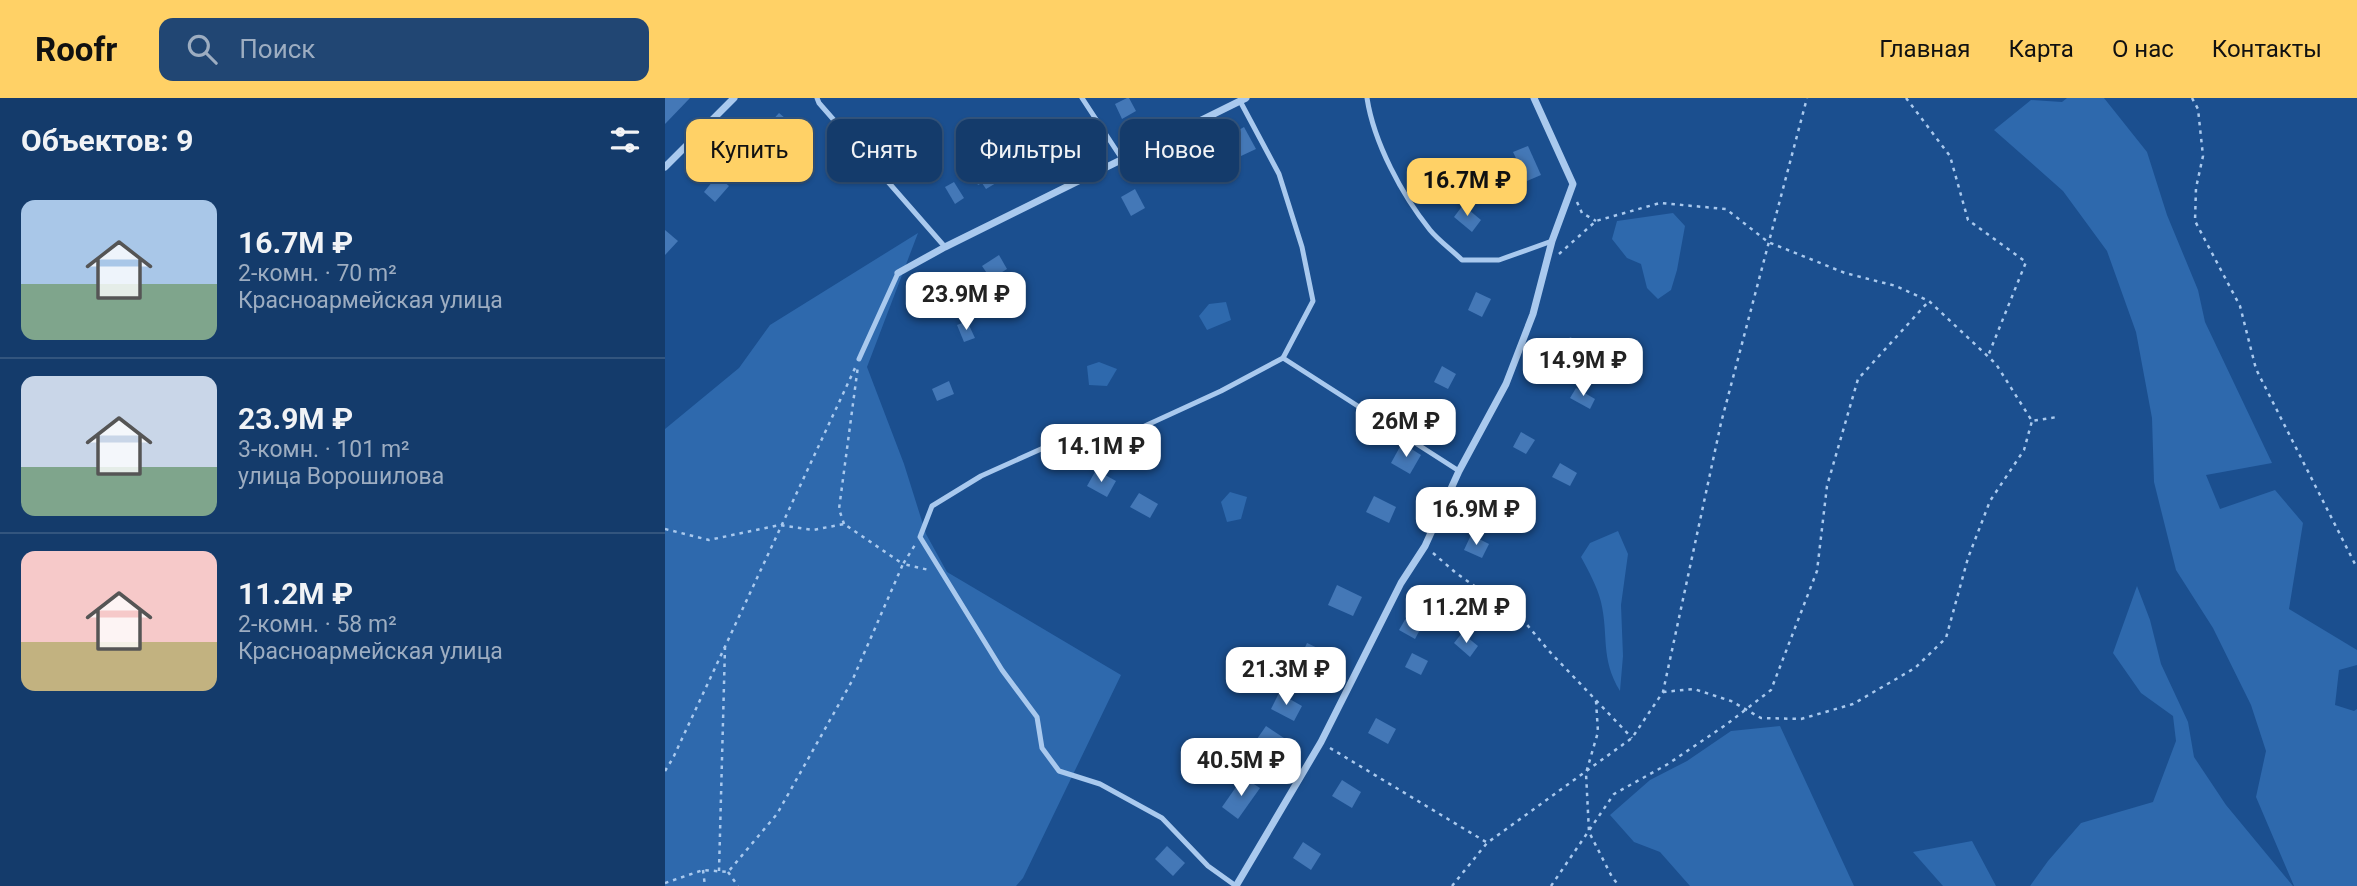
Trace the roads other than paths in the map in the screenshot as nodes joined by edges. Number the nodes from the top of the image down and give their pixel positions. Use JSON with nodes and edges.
{"nodes":[{"id":1,"x":734,"y":98,"type":"edge"},
{"id":2,"x":817,"y":98,"type":"edge"},
{"id":3,"x":1081,"y":98,"type":"edge"},
{"id":4,"x":1367,"y":98,"type":"edge"},
{"id":5,"x":1534,"y":98,"type":"edge"},
{"id":6,"x":1243,"y":100,"type":"edge"},
{"id":7,"x":1204,"y":119,"type":"edge"},
{"id":8,"x":1120,"y":156,"type":"edge"},
{"id":9,"x":1120,"y":160,"type":"edge"},
{"id":10,"x":665,"y":167,"type":"edge"},
{"id":11,"x":1552,"y":240,"type":"junction"},
{"id":12,"x":944,"y":247,"type":"junction"},
{"id":13,"x":898,"y":273,"type":"joint"},
{"id":14,"x":1283,"y":358,"type":"junction"},
{"id":15,"x":859,"y":359,"type":"road end"},
{"id":16,"x":1459,"y":471,"type":"junction"},
{"id":17,"x":1236,"y":886,"type":"edge"}],
"edges":[{"from":1,"to":10,"type":"street"},
{"from":2,"to":12,"type":"lane"},
{"from":3,"to":8,"type":"lane"},
{"from":4,"to":11,"type":"lane"},
{"from":5,"to":11,"type":"street"},
{"from":6,"to":7,"type":"street"},
{"from":6,"to":14,"type":"lane"},
{"from":9,"to":12,"type":"street"},
{"from":11,"to":16,"type":"street"},
{"from":12,"to":13,"type":"street"},
{"from":13,"to":15,"type":"lane"},
{"from":14,"to":16,"type":"lane"},
{"from":14,"to":17,"type":"lane"},
{"from":16,"to":17,"type":"street"}]}
